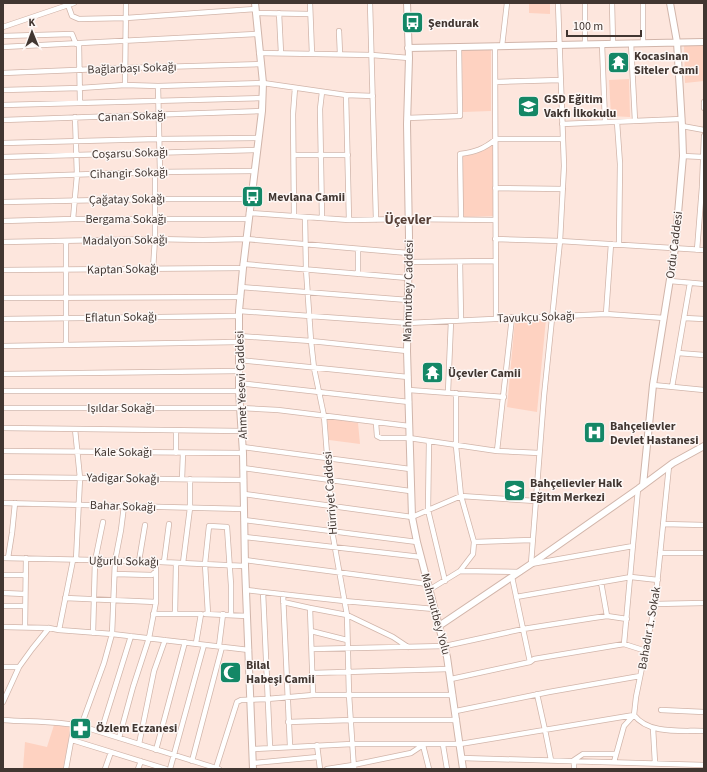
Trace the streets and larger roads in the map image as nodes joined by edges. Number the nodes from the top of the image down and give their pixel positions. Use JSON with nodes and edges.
{"nodes":[{"id":1,"x":74,"y":3,"type":"edge"},
{"id":2,"x":126,"y":3,"type":"edge"},
{"id":3,"x":310,"y":3,"type":"edge"},
{"id":4,"x":370,"y":3,"type":"edge"},
{"id":5,"x":407,"y":3,"type":"edge"},
{"id":6,"x":507,"y":3,"type":"edge"},
{"id":7,"x":558,"y":3,"type":"edge"},
{"id":8,"x":585,"y":3,"type":"edge"},
{"id":9,"x":612,"y":3,"type":"edge"},
{"id":10,"x":643,"y":3,"type":"edge"},
{"id":11,"x":670,"y":3,"type":"edge"},
{"id":12,"x":68,"y":5,"type":"junction"},
{"id":13,"x":255,"y":8,"type":"edge"},
{"id":14,"x":279,"y":13,"type":"junction"},
{"id":15,"x":310,"y":14,"type":"junction"},
{"id":16,"x":126,"y":18,"type":"junction"},
{"id":17,"x":3,"y":27,"type":"edge"},
{"id":18,"x":339,"y":32,"type":"dead end"},
{"id":19,"x":258,"y":34,"type":"junction"},
{"id":20,"x":3,"y":36,"type":"edge"},
{"id":21,"x":125,"y":40,"type":"junction"},
{"id":22,"x":677,"y":42,"type":"junction"},
{"id":23,"x":704,"y":42,"type":"edge"},
{"id":24,"x":631,"y":43,"type":"junction"},
{"id":25,"x":643,"y":43,"type":"junction"},
{"id":26,"x":77,"y":44,"type":"junction"},
{"id":27,"x":586,"y":44,"type":"junction"},
{"id":28,"x":602,"y":44,"type":"junction"},
{"id":29,"x":613,"y":44,"type":"junction"},
{"id":30,"x":558,"y":45,"type":"junction"},
{"id":31,"x":495,"y":46,"type":"junction"},
{"id":32,"x":502,"y":46,"type":"junction"},
{"id":33,"x":3,"y":47,"type":"edge"},
{"id":34,"x":459,"y":47,"type":"junction"},
{"id":35,"x":408,"y":48,"type":"junction"},
{"id":36,"x":259,"y":52,"type":"junction"},
{"id":37,"x":281,"y":53,"type":"junction"},
{"id":38,"x":312,"y":54,"type":"junction"},
{"id":39,"x":340,"y":54,"type":"junction"},
{"id":40,"x":372,"y":55,"type":"junction"},
{"id":41,"x":409,"y":58,"type":"junction"},
{"id":42,"x":261,"y":64,"type":"junction"},
{"id":43,"x":124,"y":68,"type":"junction"},
{"id":44,"x":80,"y":70,"type":"junction"},
{"id":45,"x":3,"y":73,"type":"edge"},
{"id":46,"x":560,"y":80,"type":"junction"},
{"id":47,"x":495,"y":82,"type":"junction"},
{"id":48,"x":263,"y":83,"type":"junction"},
{"id":49,"x":125,"y":85,"type":"junction"},
{"id":50,"x":158,"y":86,"type":"junction"},
{"id":51,"x":80,"y":88,"type":"junction"},
{"id":52,"x":295,"y":88,"type":"junction"},
{"id":53,"x":3,"y":90,"type":"edge"},
{"id":54,"x":322,"y":92,"type":"junction"},
{"id":55,"x":346,"y":95,"type":"junction"},
{"id":56,"x":373,"y":96,"type":"junction"},
{"id":57,"x":262,"y":98,"type":"junction"},
{"id":58,"x":158,"y":101,"type":"junction"},
{"id":59,"x":704,"y":102,"type":"edge"},
{"id":60,"x":80,"y":103,"type":"junction"},
{"id":61,"x":3,"y":105,"type":"edge"},
{"id":62,"x":704,"y":108,"type":"edge"},
{"id":63,"x":262,"y":111,"type":"junction"},
{"id":64,"x":158,"y":115,"type":"junction"},
{"id":65,"x":75,"y":117,"type":"junction"},
{"id":66,"x":407,"y":118,"type":"junction"},
{"id":67,"x":3,"y":120,"type":"edge"},
{"id":68,"x":635,"y":121,"type":"junction"},
{"id":69,"x":605,"y":122,"type":"junction"},
{"id":70,"x":618,"y":122,"type":"junction"},
{"id":71,"x":682,"y":123,"type":"junction"},
{"id":72,"x":562,"y":124,"type":"junction"},
{"id":73,"x":704,"y":130,"type":"edge"},
{"id":74,"x":704,"y":136,"type":"edge"},
{"id":75,"x":259,"y":138,"type":"junction"},
{"id":76,"x":158,"y":139,"type":"junction"},
{"id":77,"x":496,"y":139,"type":"junction"},
{"id":78,"x":562,"y":139,"type":"junction"},
{"id":79,"x":76,"y":142,"type":"junction"},
{"id":80,"x":3,"y":143,"type":"edge"},
{"id":81,"x":257,"y":150,"type":"junction"},
{"id":82,"x":158,"y":152,"type":"junction"},
{"id":83,"x":76,"y":155,"type":"junction"},
{"id":84,"x":294,"y":155,"type":"junction"},
{"id":85,"x":321,"y":155,"type":"junction"},
{"id":86,"x":348,"y":155,"type":"junction"},
{"id":87,"x":683,"y":156,"type":"junction"},
{"id":88,"x":3,"y":157,"type":"edge"},
{"id":89,"x":704,"y":157,"type":"edge"},
{"id":90,"x":254,"y":171,"type":"junction"},
{"id":91,"x":157,"y":172,"type":"junction"},
{"id":92,"x":77,"y":175,"type":"junction"},
{"id":93,"x":3,"y":177,"type":"edge"},
{"id":94,"x":703,"y":187,"type":"edge"},
{"id":95,"x":495,"y":188,"type":"junction"},
{"id":96,"x":562,"y":189,"type":"junction"},
{"id":97,"x":155,"y":199,"type":"junction"},
{"id":98,"x":251,"y":199,"type":"junction"},
{"id":99,"x":75,"y":200,"type":"junction"},
{"id":100,"x":3,"y":202,"type":"edge"},
{"id":101,"x":249,"y":216,"type":"junction"},
{"id":102,"x":294,"y":216,"type":"junction"},
{"id":103,"x":305,"y":217,"type":"junction"},
{"id":104,"x":322,"y":218,"type":"junction"},
{"id":105,"x":73,"y":219,"type":"junction"},
{"id":106,"x":155,"y":219,"type":"junction"},
{"id":107,"x":408,"y":219,"type":"junction"},
{"id":108,"x":350,"y":220,"type":"junction"},
{"id":109,"x":376,"y":220,"type":"junction"},
{"id":110,"x":461,"y":220,"type":"junction"},
{"id":111,"x":495,"y":220,"type":"junction"},
{"id":112,"x":702,"y":220,"type":"edge"},
{"id":113,"x":3,"y":221,"type":"edge"},
{"id":114,"x":155,"y":239,"type":"junction"},
{"id":115,"x":246,"y":239,"type":"junction"},
{"id":116,"x":495,"y":239,"type":"junction"},
{"id":117,"x":66,"y":241,"type":"junction"},
{"id":118,"x":560,"y":241,"type":"junction"},
{"id":119,"x":3,"y":242,"type":"edge"},
{"id":120,"x":305,"y":244,"type":"junction"},
{"id":121,"x":611,"y":244,"type":"junction"},
{"id":122,"x":619,"y":244,"type":"junction"},
{"id":123,"x":675,"y":248,"type":"junction"},
{"id":124,"x":358,"y":249,"type":"junction"},
{"id":125,"x":697,"y":250,"type":"junction"},
{"id":126,"x":704,"y":250,"type":"edge"},
{"id":127,"x":408,"y":253,"type":"junction"},
{"id":128,"x":496,"y":261,"type":"junction"},
{"id":129,"x":408,"y":262,"type":"junction"},
{"id":130,"x":460,"y":262,"type":"junction"},
{"id":131,"x":243,"y":266,"type":"junction"},
{"id":132,"x":153,"y":269,"type":"junction"},
{"id":133,"x":306,"y":269,"type":"junction"},
{"id":134,"x":3,"y":270,"type":"edge"},
{"id":135,"x":66,"y":270,"type":"junction"},
{"id":136,"x":358,"y":274,"type":"junction"},
{"id":137,"x":408,"y":278,"type":"junction"},
{"id":138,"x":670,"y":281,"type":"junction"},
{"id":139,"x":690,"y":283,"type":"junction"},
{"id":140,"x":704,"y":284,"type":"edge"},
{"id":141,"x":241,"y":288,"type":"junction"},
{"id":142,"x":307,"y":292,"type":"junction"},
{"id":143,"x":241,"y":297,"type":"junction"},
{"id":144,"x":3,"y":298,"type":"edge"},
{"id":145,"x":66,"y":298,"type":"junction"},
{"id":146,"x":408,"y":300,"type":"junction"},
{"id":147,"x":239,"y":313,"type":"junction"},
{"id":148,"x":606,"y":314,"type":"junction"},
{"id":149,"x":309,"y":316,"type":"junction"},
{"id":150,"x":552,"y":316,"type":"junction"},
{"id":151,"x":512,"y":317,"type":"junction"},
{"id":152,"x":66,"y":318,"type":"junction"},
{"id":153,"x":496,"y":318,"type":"junction"},
{"id":154,"x":664,"y":318,"type":"junction"},
{"id":155,"x":684,"y":318,"type":"junction"},
{"id":156,"x":3,"y":319,"type":"edge"},
{"id":157,"x":704,"y":319,"type":"edge"},
{"id":158,"x":461,"y":320,"type":"junction"},
{"id":159,"x":451,"y":321,"type":"junction"},
{"id":160,"x":408,"y":323,"type":"junction"},
{"id":161,"x":239,"y":339,"type":"junction"},
{"id":162,"x":311,"y":341,"type":"junction"},
{"id":163,"x":66,"y":345,"type":"junction"},
{"id":164,"x":3,"y":346,"type":"edge"},
{"id":165,"x":407,"y":351,"type":"junction"},
{"id":166,"x":678,"y":353,"type":"junction"},
{"id":167,"x":704,"y":355,"type":"edge"},
{"id":168,"x":239,"y":360,"type":"junction"},
{"id":169,"x":314,"y":368,"type":"junction"},
{"id":170,"x":239,"y":371,"type":"junction"},
{"id":171,"x":3,"y":374,"type":"edge"},
{"id":172,"x":408,"y":377,"type":"junction"},
{"id":173,"x":239,"y":383,"type":"junction"},
{"id":174,"x":653,"y":385,"type":"junction"},
{"id":175,"x":672,"y":387,"type":"junction"},
{"id":176,"x":409,"y":390,"type":"junction"},
{"id":177,"x":704,"y":390,"type":"edge"},
{"id":178,"x":3,"y":391,"type":"edge"},
{"id":179,"x":239,"y":391,"type":"junction"},
{"id":180,"x":319,"y":392,"type":"junction"},
{"id":181,"x":448,"y":392,"type":"junction"},
{"id":182,"x":456,"y":394,"type":"junction"},
{"id":183,"x":504,"y":397,"type":"junction"},
{"id":184,"x":409,"y":402,"type":"junction"},
{"id":185,"x":3,"y":408,"type":"edge"},
{"id":186,"x":240,"y":408,"type":"junction"},
{"id":187,"x":324,"y":416,"type":"junction"},
{"id":188,"x":376,"y":423,"type":"junction"},
{"id":189,"x":409,"y":426,"type":"junction"},
{"id":190,"x":3,"y":428,"type":"edge"},
{"id":191,"x":75,"y":429,"type":"junction"},
{"id":192,"x":176,"y":430,"type":"junction"},
{"id":193,"x":242,"y":431,"type":"junction"},
{"id":194,"x":409,"y":438,"type":"junction"},
{"id":195,"x":429,"y":441,"type":"junction"},
{"id":196,"x":456,"y":446,"type":"junction"},
{"id":197,"x":704,"y":446,"type":"edge"},
{"id":198,"x":243,"y":450,"type":"junction"},
{"id":199,"x":3,"y":451,"type":"edge"},
{"id":200,"x":498,"y":451,"type":"junction"},
{"id":201,"x":77,"y":452,"type":"junction"},
{"id":202,"x":176,"y":452,"type":"junction"},
{"id":203,"x":182,"y":453,"type":"junction"},
{"id":204,"x":539,"y":453,"type":"junction"},
{"id":205,"x":328,"y":458,"type":"junction"},
{"id":206,"x":410,"y":460,"type":"joint"},
{"id":207,"x":669,"y":466,"type":"junction"},
{"id":208,"x":243,"y":468,"type":"junction"},
{"id":209,"x":410,"y":469,"type":"junction"},
{"id":210,"x":3,"y":477,"type":"edge"},
{"id":211,"x":80,"y":478,"type":"junction"},
{"id":212,"x":182,"y":479,"type":"junction"},
{"id":213,"x":190,"y":479,"type":"junction"},
{"id":214,"x":244,"y":480,"type":"junction"},
{"id":215,"x":329,"y":480,"type":"junction"},
{"id":216,"x":640,"y":487,"type":"junction"},
{"id":217,"x":410,"y":491,"type":"junction"},
{"id":218,"x":244,"y":494,"type":"junction"},
{"id":219,"x":462,"y":496,"type":"junction"},
{"id":220,"x":536,"y":501,"type":"junction"},
{"id":221,"x":3,"y":503,"type":"edge"},
{"id":222,"x":15,"y":503,"type":"junction"},
{"id":223,"x":80,"y":505,"type":"junction"},
{"id":224,"x":331,"y":505,"type":"junction"},
{"id":225,"x":124,"y":506,"type":"junction"},
{"id":226,"x":190,"y":508,"type":"junction"},
{"id":227,"x":244,"y":509,"type":"junction"},
{"id":228,"x":428,"y":510,"type":"junction"},
{"id":229,"x":412,"y":517,"type":"junction"},
{"id":230,"x":244,"y":520,"type":"junction"},
{"id":231,"x":103,"y":522,"type":"dead end"},
{"id":232,"x":169,"y":524,"type":"dead end"},
{"id":233,"x":663,"y":524,"type":"junction"},
{"id":234,"x":145,"y":525,"type":"dead end"},
{"id":235,"x":704,"y":525,"type":"edge"},
{"id":236,"x":332,"y":531,"type":"junction"},
{"id":237,"x":245,"y":537,"type":"junction"},
{"id":238,"x":532,"y":540,"type":"junction"},
{"id":239,"x":417,"y":542,"type":"junction"},
{"id":240,"x":474,"y":542,"type":"junction"},
{"id":241,"x":633,"y":546,"type":"junction"},
{"id":242,"x":335,"y":548,"type":"junction"},
{"id":243,"x":660,"y":553,"type":"junction"},
{"id":244,"x":704,"y":553,"type":"edge"},
{"id":245,"x":421,"y":557,"type":"junction"},
{"id":246,"x":6,"y":558,"type":"edge"},
{"id":247,"x":26,"y":558,"type":"junction"},
{"id":248,"x":75,"y":560,"type":"junction"},
{"id":249,"x":95,"y":561,"type":"junction"},
{"id":250,"x":115,"y":561,"type":"junction"},
{"id":251,"x":139,"y":561,"type":"junction"},
{"id":252,"x":156,"y":562,"type":"junction"},
{"id":253,"x":164,"y":562,"type":"junction"},
{"id":254,"x":176,"y":563,"type":"junction"},
{"id":255,"x":183,"y":563,"type":"junction"},
{"id":256,"x":245,"y":563,"type":"junction"},
{"id":257,"x":205,"y":564,"type":"junction"},
{"id":258,"x":531,"y":564,"type":"junction"},
{"id":259,"x":229,"y":565,"type":"junction"},
{"id":260,"x":156,"y":570,"type":"junction"},
{"id":261,"x":338,"y":572,"type":"junction"},
{"id":262,"x":460,"y":572,"type":"junction"},
{"id":263,"x":520,"y":572,"type":"junction"},
{"id":264,"x":115,"y":574,"type":"junction"},
{"id":265,"x":3,"y":575,"type":"edge"},
{"id":266,"x":25,"y":575,"type":"junction"},
{"id":267,"x":512,"y":577,"type":"junction"},
{"id":268,"x":631,"y":577,"type":"junction"},
{"id":269,"x":658,"y":580,"type":"junction"},
{"id":270,"x":445,"y":581,"type":"junction"},
{"id":271,"x":601,"y":582,"type":"junction"},
{"id":272,"x":429,"y":587,"type":"junction"},
{"id":273,"x":246,"y":590,"type":"junction"},
{"id":274,"x":263,"y":592,"type":"junction"},
{"id":275,"x":3,"y":593,"type":"edge"},
{"id":276,"x":25,"y":594,"type":"junction"},
{"id":277,"x":283,"y":594,"type":"junction"},
{"id":278,"x":516,"y":597,"type":"junction"},
{"id":279,"x":65,"y":598,"type":"junction"},
{"id":280,"x":94,"y":599,"type":"junction"},
{"id":281,"x":114,"y":600,"type":"junction"},
{"id":282,"x":344,"y":601,"type":"junction"},
{"id":283,"x":156,"y":602,"type":"junction"},
{"id":284,"x":283,"y":602,"type":"junction"},
{"id":285,"x":704,"y":603,"type":"edge"},
{"id":286,"x":655,"y":604,"type":"junction"},
{"id":287,"x":3,"y":606,"type":"edge"},
{"id":288,"x":25,"y":606,"type":"junction"},
{"id":289,"x":310,"y":608,"type":"junction"},
{"id":290,"x":434,"y":609,"type":"junction"},
{"id":291,"x":153,"y":614,"type":"junction"},
{"id":292,"x":175,"y":614,"type":"junction"},
{"id":293,"x":201,"y":614,"type":"junction"},
{"id":294,"x":208,"y":614,"type":"junction"},
{"id":295,"x":223,"y":614,"type":"junction"},
{"id":296,"x":231,"y":615,"type":"junction"},
{"id":297,"x":347,"y":615,"type":"junction"},
{"id":298,"x":247,"y":616,"type":"junction"},
{"id":299,"x":607,"y":616,"type":"junction"},
{"id":300,"x":628,"y":619,"type":"junction"},
{"id":301,"x":439,"y":626,"type":"junction"},
{"id":302,"x":3,"y":627,"type":"edge"},
{"id":303,"x":25,"y":627,"type":"junction"},
{"id":304,"x":49,"y":628,"type":"junction"},
{"id":305,"x":523,"y":629,"type":"junction"},
{"id":306,"x":58,"y":630,"type":"junction"},
{"id":307,"x":311,"y":631,"type":"junction"},
{"id":308,"x":93,"y":633,"type":"junction"},
{"id":309,"x":112,"y":634,"type":"junction"},
{"id":310,"x":131,"y":636,"type":"junction"},
{"id":311,"x":149,"y":638,"type":"junction"},
{"id":312,"x":165,"y":640,"type":"junction"},
{"id":313,"x":347,"y":640,"type":"junction"},
{"id":314,"x":185,"y":642,"type":"junction"},
{"id":315,"x":196,"y":644,"type":"junction"},
{"id":316,"x":624,"y":644,"type":"junction"},
{"id":317,"x":204,"y":645,"type":"junction"},
{"id":318,"x":445,"y":646,"type":"junction"},
{"id":319,"x":220,"y":647,"type":"junction"},
{"id":320,"x":408,"y":647,"type":"junction"},
{"id":321,"x":348,"y":648,"type":"junction"},
{"id":322,"x":312,"y":649,"type":"junction"},
{"id":323,"x":249,"y":650,"type":"junction"},
{"id":324,"x":646,"y":651,"type":"junction"},
{"id":325,"x":530,"y":662,"type":"junction"},
{"id":326,"x":3,"y":667,"type":"edge"},
{"id":327,"x":19,"y":667,"type":"junction"},
{"id":328,"x":449,"y":669,"type":"junction"},
{"id":329,"x":349,"y":672,"type":"junction"},
{"id":330,"x":312,"y":673,"type":"junction"},
{"id":331,"x":640,"y":676,"type":"junction"},
{"id":332,"x":451,"y":679,"type":"junction"},
{"id":333,"x":537,"y":694,"type":"junction"},
{"id":334,"x":313,"y":695,"type":"junction"},
{"id":335,"x":349,"y":695,"type":"junction"},
{"id":336,"x":453,"y":695,"type":"junction"},
{"id":337,"x":287,"y":698,"type":"junction"},
{"id":338,"x":251,"y":699,"type":"junction"},
{"id":339,"x":267,"y":699,"type":"junction"},
{"id":340,"x":3,"y":702,"type":"edge"},
{"id":341,"x":661,"y":710,"type":"dead end"},
{"id":342,"x":456,"y":711,"type":"junction"},
{"id":343,"x":704,"y":712,"type":"edge"},
{"id":344,"x":634,"y":715,"type":"junction"},
{"id":345,"x":3,"y":720,"type":"edge"},
{"id":346,"x":351,"y":720,"type":"junction"},
{"id":347,"x":457,"y":720,"type":"junction"},
{"id":348,"x":288,"y":722,"type":"junction"},
{"id":349,"x":74,"y":725,"type":"junction"},
{"id":350,"x":81,"y":726,"type":"junction"},
{"id":351,"x":653,"y":728,"type":"junction"},
{"id":352,"x":546,"y":730,"type":"junction"},
{"id":353,"x":101,"y":732,"type":"junction"},
{"id":354,"x":704,"y":732,"type":"edge"},
{"id":355,"x":119,"y":738,"type":"junction"},
{"id":356,"x":72,"y":740,"type":"junction"},
{"id":357,"x":139,"y":744,"type":"junction"},
{"id":358,"x":352,"y":744,"type":"junction"},
{"id":359,"x":460,"y":744,"type":"junction"},
{"id":360,"x":317,"y":745,"type":"junction"},
{"id":361,"x":423,"y":745,"type":"junction"},
{"id":362,"x":443,"y":745,"type":"junction"},
{"id":363,"x":290,"y":746,"type":"junction"},
{"id":364,"x":270,"y":747,"type":"junction"},
{"id":365,"x":252,"y":749,"type":"junction"},
{"id":366,"x":156,"y":750,"type":"junction"},
{"id":367,"x":111,"y":752,"type":"junction"},
{"id":368,"x":616,"y":754,"type":"junction"},
{"id":369,"x":174,"y":755,"type":"junction"},
{"id":370,"x":318,"y":757,"type":"junction"},
{"id":371,"x":462,"y":758,"type":"junction"},
{"id":372,"x":551,"y":760,"type":"junction"},
{"id":373,"x":574,"y":760,"type":"junction"},
{"id":374,"x":141,"y":761,"type":"junction"},
{"id":375,"x":192,"y":761,"type":"junction"},
{"id":376,"x":614,"y":762,"type":"junction"},
{"id":377,"x":655,"y":763,"type":"junction"},
{"id":378,"x":704,"y":765,"type":"edge"},
{"id":379,"x":253,"y":766,"type":"edge"},
{"id":380,"x":354,"y":767,"type":"edge"},
{"id":381,"x":217,"y":768,"type":"edge"},
{"id":382,"x":66,"y":769,"type":"edge"},
{"id":383,"x":106,"y":769,"type":"edge"},
{"id":384,"x":138,"y":769,"type":"edge"},
{"id":385,"x":166,"y":769,"type":"edge"},
{"id":386,"x":170,"y":769,"type":"edge"},
{"id":387,"x":320,"y":769,"type":"edge"},
{"id":388,"x":327,"y":769,"type":"edge"},
{"id":389,"x":429,"y":769,"type":"edge"},
{"id":390,"x":447,"y":769,"type":"edge"},
{"id":391,"x":464,"y":769,"type":"edge"},
{"id":392,"x":574,"y":769,"type":"edge"}],
"edges":[{"from":1,"to":12,"type":"street"},
{"from":2,"to":16,"type":"street"},
{"from":3,"to":15,"type":"street"},
{"from":4,"to":40,"type":"street"},
{"from":5,"to":35,"type":"street","name":"Mahmutbey Caddesi"},
{"from":6,"to":32,"type":"street"},
{"from":7,"to":30,"type":"street"},
{"from":8,"to":27,"type":"street"},
{"from":9,"to":29,"type":"street"},
{"from":10,"to":25,"type":"street"},
{"from":11,"to":22,"type":"street","name":"Ordu Caddesi"},
{"from":12,"to":16,"type":"street"},
{"from":12,"to":17,"type":"street"},
{"from":13,"to":14,"type":"street"},
{"from":13,"to":16,"type":"street"},
{"from":13,"to":19,"type":"street","name":"Ahmet Yesevi Caddesi"},
{"from":14,"to":15,"type":"street"},
{"from":14,"to":37,"type":"street"},
{"from":15,"to":38,"type":"street"},
{"from":16,"to":21,"type":"street"},
{"from":18,"to":39,"type":"street"},
{"from":19,"to":21,"type":"street"},
{"from":19,"to":36,"type":"street","name":"Ahmet Yesevi Caddesi"},
{"from":20,"to":26,"type":"street"},
{"from":21,"to":26,"type":"street"},
{"from":21,"to":43,"type":"street"},
{"from":22,"to":23,"type":"street"},
{"from":22,"to":25,"type":"street"},
{"from":22,"to":71,"type":"street","name":"Ordu Caddesi"},
{"from":24,"to":25,"type":"street"},
{"from":24,"to":29,"type":"street"},
{"from":24,"to":68,"type":"street"},
{"from":26,"to":33,"type":"street"},
{"from":26,"to":44,"type":"street"},
{"from":27,"to":28,"type":"street"},
{"from":27,"to":30,"type":"street"},
{"from":28,"to":29,"type":"street"},
{"from":28,"to":69,"type":"street"},
{"from":30,"to":32,"type":"street"},
{"from":30,"to":46,"type":"street"},
{"from":31,"to":32,"type":"street"},
{"from":31,"to":34,"type":"street"},
{"from":31,"to":47,"type":"street"},
{"from":34,"to":35,"type":"street"},
{"from":34,"to":66,"type":"street"},
{"from":35,"to":41,"type":"street","name":"Mahmutbey Caddesi"},
{"from":36,"to":37,"type":"street"},
{"from":36,"to":42,"type":"street","name":"Ahmet Yesevi Caddesi"},
{"from":37,"to":38,"type":"street"},
{"from":38,"to":39,"type":"street"},
{"from":39,"to":40,"type":"street"},
{"from":40,"to":41,"type":"street"},
{"from":40,"to":56,"type":"street"},
{"from":41,"to":66,"type":"street","name":"Mahmutbey Caddesi"},
{"from":42,"to":43,"type":"street","name":"Bağlarbaşı Sokağı"},
{"from":42,"to":48,"type":"street","name":"Ahmet Yesevi Caddesi"},
{"from":43,"to":44,"type":"street","name":"Bağlarbaşı Sokağı"},
{"from":43,"to":49,"type":"street"},
{"from":44,"to":45,"type":"street","name":"Bağlarbaşı Sokağı"},
{"from":44,"to":51,"type":"street"},
{"from":46,"to":47,"type":"street"},
{"from":46,"to":72,"type":"street"},
{"from":47,"to":77,"type":"street"},
{"from":48,"to":50,"type":"street"},
{"from":48,"to":52,"type":"street"},
{"from":48,"to":57,"type":"street","name":"Ahmet Yesevi Caddesi"},
{"from":49,"to":50,"type":"street"},
{"from":49,"to":51,"type":"street"},
{"from":50,"to":58,"type":"street"},
{"from":51,"to":53,"type":"street"},
{"from":51,"to":60,"type":"street"},
{"from":52,"to":54,"type":"street"},
{"from":52,"to":84,"type":"street"},
{"from":54,"to":55,"type":"street"},
{"from":54,"to":85,"type":"street"},
{"from":55,"to":56,"type":"street"},
{"from":55,"to":86,"type":"street"},
{"from":56,"to":109,"type":"street"},
{"from":57,"to":58,"type":"street"},
{"from":57,"to":63,"type":"street","name":"Ahmet Yesevi Caddesi"},
{"from":58,"to":60,"type":"street"},
{"from":58,"to":64,"type":"street"},
{"from":59,"to":62,"type":"street"},
{"from":60,"to":61,"type":"street"},
{"from":63,"to":64,"type":"street","name":"Canan Sokağı"},
{"from":63,"to":75,"type":"street","name":"Ahmet Yesevi Caddesi"},
{"from":64,"to":65,"type":"street","name":"Canan Sokağı"},
{"from":64,"to":76,"type":"street"},
{"from":65,"to":67,"type":"street","name":"Canan Sokağı"},
{"from":65,"to":79,"type":"street"},
{"from":66,"to":107,"type":"street","name":"Mahmutbey Caddesi"},
{"from":68,"to":70,"type":"street"},
{"from":68,"to":71,"type":"street"},
{"from":69,"to":70,"type":"street"},
{"from":69,"to":72,"type":"street"},
{"from":70,"to":122,"type":"street"},
{"from":71,"to":73,"type":"street"},
{"from":71,"to":87,"type":"street","name":"Ordu Caddesi"},
{"from":72,"to":78,"type":"street"},
{"from":74,"to":89,"type":"street"},
{"from":75,"to":76,"type":"street"},
{"from":75,"to":81,"type":"street","name":"Ahmet Yesevi Caddesi"},
{"from":76,"to":79,"type":"street"},
{"from":76,"to":82,"type":"street"},
{"from":77,"to":78,"type":"street"},
{"from":77,"to":95,"type":"street"},
{"from":77,"to":110,"type":"street"},
{"from":78,"to":96,"type":"street"},
{"from":79,"to":80,"type":"street"},
{"from":79,"to":83,"type":"street"},
{"from":81,"to":82,"type":"street","name":"Coşarsu Sokağı"},
{"from":81,"to":90,"type":"street","name":"Ahmet Yesevi Caddesi"},
{"from":82,"to":83,"type":"street","name":"Coşarsu Sokağı"},
{"from":82,"to":91,"type":"street"},
{"from":83,"to":88,"type":"street","name":"Coşarsu Sokağı"},
{"from":83,"to":92,"type":"street"},
{"from":84,"to":85,"type":"street"},
{"from":84,"to":102,"type":"street"},
{"from":85,"to":86,"type":"street"},
{"from":85,"to":104,"type":"street"},
{"from":86,"to":108,"type":"street"},
{"from":87,"to":89,"type":"street"},
{"from":87,"to":123,"type":"street","name":"Ordu Caddesi"},
{"from":89,"to":94,"type":"street"},
{"from":90,"to":91,"type":"street","name":"Cihangir Sokağı"},
{"from":90,"to":98,"type":"street","name":"Ahmet Yesevi Caddesi"},
{"from":91,"to":92,"type":"street","name":"Cihangir Sokağı"},
{"from":91,"to":97,"type":"street"},
{"from":92,"to":93,"type":"street","name":"Cihangir Sokağı"},
{"from":92,"to":99,"type":"street"},
{"from":94,"to":112,"type":"street"},
{"from":95,"to":96,"type":"street"},
{"from":95,"to":111,"type":"street"},
{"from":96,"to":118,"type":"street"},
{"from":97,"to":98,"type":"street","name":"Çağatay Sokağı"},
{"from":97,"to":99,"type":"street","name":"Çağatay Sokağı"},
{"from":97,"to":106,"type":"street"},
{"from":98,"to":101,"type":"street","name":"Ahmet Yesevi Caddesi"},
{"from":99,"to":100,"type":"street","name":"Çağatay Sokağı"},
{"from":99,"to":105,"type":"street"},
{"from":101,"to":102,"type":"street","name":"Bergama Sokağı"},
{"from":101,"to":106,"type":"street","name":"Bergama Sokağı"},
{"from":101,"to":115,"type":"street","name":"Ahmet Yesevi Caddesi"},
{"from":102,"to":103,"type":"street","name":"Bergama Sokağı"},
{"from":103,"to":104,"type":"street","name":"Bergama Sokağı"},
{"from":103,"to":120,"type":"street","name":"Hürriyet Caddesi"},
{"from":104,"to":108,"type":"street","name":"Bergama Sokağı"},
{"from":105,"to":106,"type":"street","name":"Bergama Sokağı"},
{"from":105,"to":113,"type":"street","name":"Bergama Sokağı"},
{"from":106,"to":114,"type":"street"},
{"from":107,"to":109,"type":"street","name":"Bergama Sokağı"},
{"from":107,"to":110,"type":"street","name":"Bergama Sokağı"},
{"from":107,"to":127,"type":"street","name":"Mahmutbey Caddesi"},
{"from":108,"to":109,"type":"street","name":"Bergama Sokağı"},
{"from":110,"to":111,"type":"street","name":"Bergama Sokağı"},
{"from":111,"to":116,"type":"street"},
{"from":112,"to":125,"type":"street"},
{"from":114,"to":115,"type":"street","name":"Madalyon Sokağı"},
{"from":114,"to":117,"type":"street","name":"Madalyon Sokağı"},
{"from":114,"to":132,"type":"street"},
{"from":115,"to":120,"type":"street","name":"Madalyon Sokağı"},
{"from":115,"to":131,"type":"street","name":"Ahmet Yesevi Caddesi"},
{"from":116,"to":118,"type":"street"},
{"from":116,"to":128,"type":"street"},
{"from":117,"to":119,"type":"street","name":"Madalyon Sokağı"},
{"from":117,"to":135,"type":"street"},
{"from":118,"to":121,"type":"street"},
{"from":118,"to":150,"type":"street"},
{"from":120,"to":124,"type":"street","name":"Madalyon Sokağı"},
{"from":120,"to":133,"type":"street","name":"Hürriyet Caddesi"},
{"from":121,"to":122,"type":"street"},
{"from":121,"to":148,"type":"street"},
{"from":122,"to":123,"type":"street"},
{"from":123,"to":125,"type":"street"},
{"from":123,"to":138,"type":"street","name":"Ordu Caddesi"},
{"from":124,"to":127,"type":"street","name":"Madalyon Sokağı"},
{"from":124,"to":136,"type":"street"},
{"from":125,"to":126,"type":"street"},
{"from":127,"to":129,"type":"street","name":"Mahmutbey Caddesi"},
{"from":128,"to":130,"type":"street"},
{"from":128,"to":153,"type":"street"},
{"from":129,"to":130,"type":"street"},
{"from":129,"to":137,"type":"street","name":"Mahmutbey Caddesi"},
{"from":130,"to":158,"type":"street"},
{"from":131,"to":132,"type":"street","name":"Kaptan Sokağı"},
{"from":131,"to":133,"type":"street","name":"Kaptan Sokağı"},
{"from":131,"to":141,"type":"street","name":"Ahmet Yesevi Caddesi"},
{"from":132,"to":135,"type":"street","name":"Kaptan Sokağı"},
{"from":133,"to":136,"type":"street","name":"Kaptan Sokağı"},
{"from":133,"to":142,"type":"street","name":"Hürriyet Caddesi"},
{"from":134,"to":135,"type":"street","name":"Kaptan Sokağı"},
{"from":135,"to":145,"type":"street"},
{"from":136,"to":137,"type":"street","name":"Kaptan Sokağı"},
{"from":137,"to":146,"type":"street","name":"Mahmutbey Caddesi"},
{"from":138,"to":139,"type":"street"},
{"from":138,"to":154,"type":"street","name":"Ordu Caddesi"},
{"from":139,"to":140,"type":"street"},
{"from":139,"to":155,"type":"street"},
{"from":141,"to":142,"type":"street"},
{"from":141,"to":143,"type":"street","name":"Ahmet Yesevi Caddesi"},
{"from":142,"to":146,"type":"street"},
{"from":142,"to":149,"type":"street","name":"Hürriyet Caddesi"},
{"from":143,"to":145,"type":"street"},
{"from":143,"to":147,"type":"street","name":"Ahmet Yesevi Caddesi"},
{"from":144,"to":145,"type":"street"},
{"from":145,"to":152,"type":"street"},
{"from":146,"to":160,"type":"street","name":"Mahmutbey Caddesi"},
{"from":147,"to":149,"type":"street","name":"Eflatun Sokağı"},
{"from":147,"to":152,"type":"street","name":"Eflatun Sokağı"},
{"from":147,"to":161,"type":"street","name":"Ahmet Yesevi Caddesi"},
{"from":148,"to":150,"type":"street","name":"Tavukçu Sokağı"},
{"from":148,"to":154,"type":"street","name":"Tavukçu Sokağı"},
{"from":149,"to":160,"type":"street","name":"Tavukçu Sokağı"},
{"from":149,"to":162,"type":"street","name":"Hürriyet Caddesi"},
{"from":150,"to":151,"type":"street","name":"Tavukçu Sokağı"},
{"from":150,"to":204,"type":"street"},
{"from":151,"to":153,"type":"street","name":"Tavukçu Sokağı"},
{"from":151,"to":183,"type":"street"},
{"from":152,"to":156,"type":"street","name":"Eflatun Sokağı"},
{"from":152,"to":163,"type":"street"},
{"from":153,"to":158,"type":"street","name":"Tavukçu Sokağı"},
{"from":154,"to":174,"type":"street","name":"Ordu Caddesi"},
{"from":155,"to":157,"type":"street"},
{"from":155,"to":166,"type":"street"},
{"from":158,"to":159,"type":"street","name":"Tavukçu Sokağı"},
{"from":159,"to":160,"type":"street","name":"Tavukçu Sokağı"},
{"from":159,"to":181,"type":"street"},
{"from":160,"to":165,"type":"street","name":"Mahmutbey Caddesi"},
{"from":161,"to":162,"type":"street"},
{"from":161,"to":163,"type":"street"},
{"from":161,"to":168,"type":"street","name":"Ahmet Yesevi Caddesi"},
{"from":162,"to":165,"type":"street"},
{"from":162,"to":169,"type":"street","name":"Hürriyet Caddesi"},
{"from":163,"to":164,"type":"street"},
{"from":165,"to":172,"type":"street","name":"Mahmutbey Caddesi"},
{"from":166,"to":167,"type":"street"},
{"from":166,"to":175,"type":"street"},
{"from":168,"to":169,"type":"street"},
{"from":168,"to":170,"type":"street","name":"Ahmet Yesevi Caddesi"},
{"from":169,"to":172,"type":"street"},
{"from":169,"to":180,"type":"street","name":"Hürriyet Caddesi"},
{"from":170,"to":171,"type":"street"},
{"from":170,"to":173,"type":"street","name":"Ahmet Yesevi Caddesi"},
{"from":172,"to":176,"type":"street","name":"Mahmutbey Caddesi"},
{"from":173,"to":179,"type":"street","name":"Ahmet Yesevi Caddesi"},
{"from":173,"to":180,"type":"street"},
{"from":174,"to":175,"type":"street"},
{"from":174,"to":216,"type":"street","name":"Ordu Caddesi"},
{"from":175,"to":177,"type":"street"},
{"from":176,"to":181,"type":"street"},
{"from":176,"to":184,"type":"street","name":"Mahmutbey Caddesi"},
{"from":178,"to":179,"type":"street"},
{"from":179,"to":186,"type":"street","name":"Ahmet Yesevi Caddesi"},
{"from":180,"to":184,"type":"street"},
{"from":180,"to":187,"type":"street","name":"Hürriyet Caddesi"},
{"from":181,"to":182,"type":"street"},
{"from":182,"to":183,"type":"street"},
{"from":182,"to":196,"type":"street"},
{"from":183,"to":200,"type":"street"},
{"from":184,"to":189,"type":"street","name":"Mahmutbey Caddesi"},
{"from":185,"to":186,"type":"street","name":"Işıldar Sokağı"},
{"from":186,"to":187,"type":"street","name":"Işıldar Sokağı"},
{"from":186,"to":193,"type":"street","name":"Ahmet Yesevi Caddesi"},
{"from":187,"to":188,"type":"street","name":"Işıldar Sokağı"},
{"from":187,"to":205,"type":"street","name":"Hürriyet Caddesi"},
{"from":188,"to":189,"type":"street","name":"Işıldar Sokağı"},
{"from":188,"to":194,"type":"street"},
{"from":189,"to":194,"type":"street","name":"Mahmutbey Caddesi"},
{"from":190,"to":191,"type":"street"},
{"from":191,"to":192,"type":"street"},
{"from":191,"to":201,"type":"street"},
{"from":192,"to":193,"type":"street"},
{"from":192,"to":202,"type":"street"},
{"from":193,"to":198,"type":"street","name":"Ahmet Yesevi Caddesi"},
{"from":194,"to":195,"type":"street"},
{"from":194,"to":206,"type":"street","name":"Mahmutbey Caddesi"},
{"from":195,"to":196,"type":"street"},
{"from":195,"to":228,"type":"street"},
{"from":196,"to":200,"type":"street"},
{"from":196,"to":219,"type":"street"},
{"from":197,"to":207,"type":"street"},
{"from":198,"to":203,"type":"street","name":"Kale Sokağı"},
{"from":198,"to":205,"type":"street","name":"Kale Sokağı"},
{"from":198,"to":208,"type":"street","name":"Ahmet Yesevi Caddesi"},
{"from":199,"to":201,"type":"street","name":"Kale Sokağı"},
{"from":200,"to":204,"type":"street"},
{"from":201,"to":202,"type":"street","name":"Kale Sokağı"},
{"from":201,"to":211,"type":"street"},
{"from":202,"to":203,"type":"street","name":"Kale Sokağı"},
{"from":203,"to":212,"type":"street"},
{"from":204,"to":220,"type":"street"},
{"from":205,"to":209,"type":"street","name":"Kale Sokağı"},
{"from":205,"to":215,"type":"street","name":"Hürriyet Caddesi"},
{"from":206,"to":209,"type":"street","name":"Mahmutbey Yolu"},
{"from":207,"to":216,"type":"street"},
{"from":207,"to":233,"type":"street","name":"Bahadır 1. Sokak"},
{"from":208,"to":214,"type":"street","name":"Ahmet Yesevi Caddesi"},
{"from":208,"to":215,"type":"street"},
{"from":209,"to":217,"type":"street","name":"Mahmutbey Yolu"},
{"from":210,"to":211,"type":"street","name":"Yadigar Sokağı"},
{"from":211,"to":212,"type":"street","name":"Yadigar Sokağı"},
{"from":211,"to":223,"type":"street"},
{"from":212,"to":213,"type":"street","name":"Yadigar Sokağı"},
{"from":213,"to":214,"type":"street","name":"Yadigar Sokağı"},
{"from":213,"to":226,"type":"street"},
{"from":214,"to":218,"type":"street","name":"Ahmet Yesevi Caddesi"},
{"from":215,"to":217,"type":"street"},
{"from":215,"to":224,"type":"street","name":"Hürriyet Caddesi"},
{"from":216,"to":241,"type":"street"},
{"from":216,"to":258,"type":"street"},
{"from":217,"to":229,"type":"street","name":"Mahmutbey Yolu"},
{"from":218,"to":224,"type":"street"},
{"from":218,"to":227,"type":"street","name":"Ahmet Yesevi Caddesi"},
{"from":219,"to":220,"type":"street"},
{"from":219,"to":228,"type":"street"},
{"from":219,"to":240,"type":"street"},
{"from":220,"to":238,"type":"street"},
{"from":221,"to":222,"type":"street","name":"Bahar Sokağı"},
{"from":222,"to":223,"type":"street","name":"Bahar Sokağı"},
{"from":222,"to":246,"type":"street"},
{"from":223,"to":225,"type":"street","name":"Bahar Sokağı"},
{"from":223,"to":248,"type":"street"},
{"from":224,"to":229,"type":"street"},
{"from":224,"to":236,"type":"street","name":"Hürriyet Caddesi"},
{"from":225,"to":226,"type":"street","name":"Bahar Sokağı"},
{"from":225,"to":250,"type":"street"},
{"from":226,"to":227,"type":"street","name":"Bahar Sokağı"},
{"from":226,"to":255,"type":"street"},
{"from":227,"to":230,"type":"street","name":"Ahmet Yesevi Caddesi"},
{"from":228,"to":229,"type":"street"},
{"from":228,"to":270,"type":"street"},
{"from":229,"to":239,"type":"street","name":"Mahmutbey Yolu"},
{"from":230,"to":236,"type":"street"},
{"from":230,"to":237,"type":"street","name":"Ahmet Yesevi Caddesi"},
{"from":231,"to":249,"type":"street"},
{"from":232,"to":253,"type":"street"},
{"from":233,"to":235,"type":"street"},
{"from":233,"to":243,"type":"street","name":"Bahadır 1. Sokak"},
{"from":234,"to":251,"type":"street"},
{"from":236,"to":239,"type":"street"},
{"from":236,"to":242,"type":"street","name":"Hürriyet Caddesi"},
{"from":237,"to":242,"type":"street"},
{"from":237,"to":256,"type":"street","name":"Ahmet Yesevi Caddesi"},
{"from":238,"to":240,"type":"street"},
{"from":238,"to":258,"type":"street"},
{"from":239,"to":245,"type":"street","name":"Mahmutbey Yolu"},
{"from":240,"to":262,"type":"street"},
{"from":241,"to":258,"type":"street"},
{"from":241,"to":268,"type":"street"},
{"from":242,"to":245,"type":"street"},
{"from":242,"to":261,"type":"street","name":"Hürriyet Caddesi"},
{"from":243,"to":244,"type":"street"},
{"from":243,"to":269,"type":"street","name":"Bahadır 1. Sokak"},
{"from":245,"to":272,"type":"street","name":"Mahmutbey Yolu"},
{"from":246,"to":247,"type":"street","name":"Uğurlu Sokağı"},
{"from":247,"to":248,"type":"street","name":"Uğurlu Sokağı"},
{"from":247,"to":266,"type":"street"},
{"from":248,"to":249,"type":"street","name":"Uğurlu Sokağı"},
{"from":248,"to":279,"type":"street"},
{"from":249,"to":250,"type":"street","name":"Uğurlu Sokağı"},
{"from":249,"to":280,"type":"street"},
{"from":250,"to":251,"type":"street","name":"Uğurlu Sokağı"},
{"from":250,"to":264,"type":"street"},
{"from":251,"to":252,"type":"street","name":"Uğurlu Sokağı"},
{"from":252,"to":253,"type":"street","name":"Uğurlu Sokağı"},
{"from":252,"to":260,"type":"street"},
{"from":253,"to":254,"type":"street","name":"Uğurlu Sokağı"},
{"from":254,"to":255,"type":"street","name":"Uğurlu Sokağı"},
{"from":254,"to":292,"type":"street"},
{"from":255,"to":257,"type":"street","name":"Uğurlu Sokağı"},
{"from":256,"to":259,"type":"street","name":"Uğurlu Sokağı"},
{"from":256,"to":261,"type":"street","name":"Uğurlu Sokağı"},
{"from":256,"to":273,"type":"street","name":"Ahmet Yesevi Caddesi"},
{"from":257,"to":259,"type":"street","name":"Uğurlu Sokağı"},
{"from":257,"to":259,"type":"street"},
{"from":257,"to":294,"type":"street"},
{"from":258,"to":263,"type":"street"},
{"from":259,"to":296,"type":"street"},
{"from":260,"to":264,"type":"street"},
{"from":260,"to":283,"type":"street"},
{"from":261,"to":272,"type":"street","name":"Uğurlu Sokağı"},
{"from":261,"to":282,"type":"street","name":"Hürriyet Caddesi"},
{"from":262,"to":263,"type":"street"},
{"from":262,"to":270,"type":"street"},
{"from":263,"to":267,"type":"street"},
{"from":264,"to":281,"type":"street"},
{"from":265,"to":266,"type":"street"},
{"from":266,"to":276,"type":"street"},
{"from":267,"to":278,"type":"street"},
{"from":267,"to":301,"type":"street"},
{"from":268,"to":269,"type":"street"},
{"from":268,"to":271,"type":"street"},
{"from":268,"to":300,"type":"street"},
{"from":269,"to":286,"type":"street","name":"Bahadır 1. Sokak"},
{"from":270,"to":272,"type":"street"},
{"from":271,"to":278,"type":"street"},
{"from":271,"to":299,"type":"street"},
{"from":272,"to":290,"type":"street","name":"Mahmutbey Yolu"},
{"from":273,"to":274,"type":"street"},
{"from":273,"to":298,"type":"street","name":"Ahmet Yesevi Caddesi"},
{"from":274,"to":277,"type":"street"},
{"from":274,"to":339,"type":"street"},
{"from":275,"to":276,"type":"street"},
{"from":276,"to":288,"type":"street"},
{"from":277,"to":282,"type":"street"},
{"from":277,"to":284,"type":"street"},
{"from":278,"to":305,"type":"street"},
{"from":279,"to":280,"type":"street"},
{"from":279,"to":306,"type":"street"},
{"from":280,"to":281,"type":"street"},
{"from":280,"to":308,"type":"street"},
{"from":281,"to":283,"type":"street"},
{"from":281,"to":309,"type":"street"},
{"from":282,"to":290,"type":"street"},
{"from":282,"to":297,"type":"street","name":"Hürriyet Caddesi"},
{"from":283,"to":291,"type":"street"},
{"from":284,"to":289,"type":"street"},
{"from":284,"to":337,"type":"street"},
{"from":285,"to":286,"type":"street"},
{"from":286,"to":324,"type":"street","name":"Bahadır 1. Sokak"},
{"from":287,"to":288,"type":"street"},
{"from":288,"to":303,"type":"street"},
{"from":289,"to":297,"type":"street"},
{"from":289,"to":307,"type":"street"},
{"from":290,"to":301,"type":"street","name":"Mahmutbey Yolu"},
{"from":291,"to":292,"type":"street"},
{"from":291,"to":311,"type":"street"},
{"from":292,"to":293,"type":"street"},
{"from":293,"to":294,"type":"street"},
{"from":293,"to":315,"type":"street"},
{"from":294,"to":295,"type":"street"},
{"from":295,"to":296,"type":"street"},
{"from":295,"to":319,"type":"street"},
{"from":296,"to":298,"type":"street"},
{"from":297,"to":313,"type":"street","name":"Hürriyet Caddesi"},
{"from":297,"to":320,"type":"street"},
{"from":298,"to":323,"type":"street","name":"Ahmet Yesevi Caddesi"},
{"from":299,"to":300,"type":"street"},
{"from":299,"to":305,"type":"street"},
{"from":300,"to":316,"type":"street"},
{"from":301,"to":318,"type":"street","name":"Mahmutbey Yolu"},
{"from":302,"to":303,"type":"street"},
{"from":303,"to":304,"type":"street"},
{"from":304,"to":306,"type":"street"},
{"from":304,"to":327,"type":"street"},
{"from":305,"to":318,"type":"street"},
{"from":305,"to":325,"type":"street"},
{"from":306,"to":308,"type":"street"},
{"from":307,"to":313,"type":"street"},
{"from":307,"to":322,"type":"street"},
{"from":308,"to":309,"type":"street"},
{"from":309,"to":310,"type":"street"},
{"from":309,"to":350,"type":"street"},
{"from":310,"to":311,"type":"street"},
{"from":310,"to":353,"type":"street"},
{"from":311,"to":312,"type":"street"},
{"from":311,"to":355,"type":"street"},
{"from":312,"to":314,"type":"street"},
{"from":312,"to":357,"type":"street"},
{"from":313,"to":321,"type":"street","name":"Hürriyet Caddesi"},
{"from":314,"to":315,"type":"street"},
{"from":314,"to":366,"type":"street"},
{"from":315,"to":317,"type":"street"},
{"from":316,"to":324,"type":"street"},
{"from":316,"to":325,"type":"street"},
{"from":317,"to":319,"type":"street"},
{"from":317,"to":369,"type":"street"},
{"from":318,"to":320,"type":"street"},
{"from":318,"to":328,"type":"street","name":"Mahmutbey Yolu"},
{"from":319,"to":323,"type":"street"},
{"from":319,"to":375,"type":"street"},
{"from":320,"to":321,"type":"street"},
{"from":321,"to":322,"type":"street"},
{"from":321,"to":329,"type":"street","name":"Hürriyet Caddesi"},
{"from":322,"to":330,"type":"street"},
{"from":323,"to":338,"type":"street","name":"Ahmet Yesevi Caddesi"},
{"from":324,"to":331,"type":"street","name":"Bahadır 1. Sokak"},
{"from":325,"to":332,"type":"street"},
{"from":326,"to":327,"type":"street"},
{"from":327,"to":340,"type":"street"},
{"from":328,"to":329,"type":"street"},
{"from":328,"to":332,"type":"street","name":"Mahmutbey Yolu"},
{"from":329,"to":330,"type":"street"},
{"from":329,"to":335,"type":"street","name":"Hürriyet Caddesi"},
{"from":330,"to":334,"type":"street"},
{"from":331,"to":333,"type":"street"},
{"from":331,"to":344,"type":"street","name":"Bahadır 1. Sokak"},
{"from":332,"to":336,"type":"street","name":"Mahmutbey Yolu"},
{"from":333,"to":342,"type":"street"},
{"from":333,"to":352,"type":"street"},
{"from":334,"to":335,"type":"street"},
{"from":334,"to":337,"type":"street"},
{"from":335,"to":336,"type":"street"},
{"from":335,"to":346,"type":"street","name":"Hürriyet Caddesi"},
{"from":336,"to":342,"type":"street","name":"Mahmutbey Yolu"},
{"from":337,"to":339,"type":"street"},
{"from":337,"to":348,"type":"street"},
{"from":338,"to":339,"type":"street"},
{"from":338,"to":365,"type":"street","name":"Ahmet Yesevi Caddesi"},
{"from":338,"to":381,"type":"street"},
{"from":339,"to":364,"type":"street"},
{"from":341,"to":343,"type":"street"},
{"from":342,"to":347,"type":"street","name":"Mahmutbey Yolu"},
{"from":344,"to":351,"type":"street"},
{"from":344,"to":352,"type":"street"},
{"from":344,"to":368,"type":"street"},
{"from":345,"to":349,"type":"street"},
{"from":346,"to":347,"type":"street"},
{"from":346,"to":348,"type":"street"},
{"from":346,"to":358,"type":"street","name":"Hürriyet Caddesi"},
{"from":347,"to":359,"type":"street","name":"Mahmutbey Yolu"},
{"from":348,"to":363,"type":"street"},
{"from":349,"to":350,"type":"street"},
{"from":349,"to":356,"type":"street"},
{"from":350,"to":353,"type":"street"},
{"from":351,"to":354,"type":"street"},
{"from":351,"to":377,"type":"street"},
{"from":352,"to":359,"type":"street"},
{"from":352,"to":372,"type":"street"},
{"from":353,"to":355,"type":"street"},
{"from":355,"to":357,"type":"street"},
{"from":356,"to":367,"type":"street"},
{"from":356,"to":382,"type":"street"},
{"from":357,"to":366,"type":"street"},
{"from":358,"to":360,"type":"street"},
{"from":358,"to":361,"type":"street"},
{"from":358,"to":380,"type":"street","name":"Hürriyet Caddesi"},
{"from":359,"to":362,"type":"street"},
{"from":359,"to":371,"type":"street","name":"Mahmutbey Yolu"},
{"from":360,"to":363,"type":"street"},
{"from":360,"to":370,"type":"street"},
{"from":361,"to":362,"type":"street"},
{"from":361,"to":380,"type":"street"},
{"from":361,"to":389,"type":"street"},
{"from":362,"to":390,"type":"street"},
{"from":363,"to":364,"type":"street"},
{"from":364,"to":365,"type":"street"},
{"from":365,"to":379,"type":"street","name":"Ahmet Yesevi Caddesi"},
{"from":366,"to":369,"type":"street"},
{"from":367,"to":374,"type":"street"},
{"from":367,"to":383,"type":"street"},
{"from":368,"to":373,"type":"street"},
{"from":368,"to":376,"type":"street"},
{"from":369,"to":375,"type":"street"},
{"from":369,"to":386,"type":"street"},
{"from":370,"to":379,"type":"street"},
{"from":370,"to":387,"type":"street"},
{"from":371,"to":372,"type":"street"},
{"from":371,"to":391,"type":"street","name":"Mahmutbey Yolu"},
{"from":372,"to":373,"type":"street"},
{"from":373,"to":376,"type":"street"},
{"from":373,"to":392,"type":"street"},
{"from":374,"to":384,"type":"street"},
{"from":374,"to":385,"type":"street"},
{"from":375,"to":381,"type":"street"},
{"from":376,"to":377,"type":"street"},
{"from":377,"to":378,"type":"street"},
{"from":380,"to":388,"type":"street"}]}
